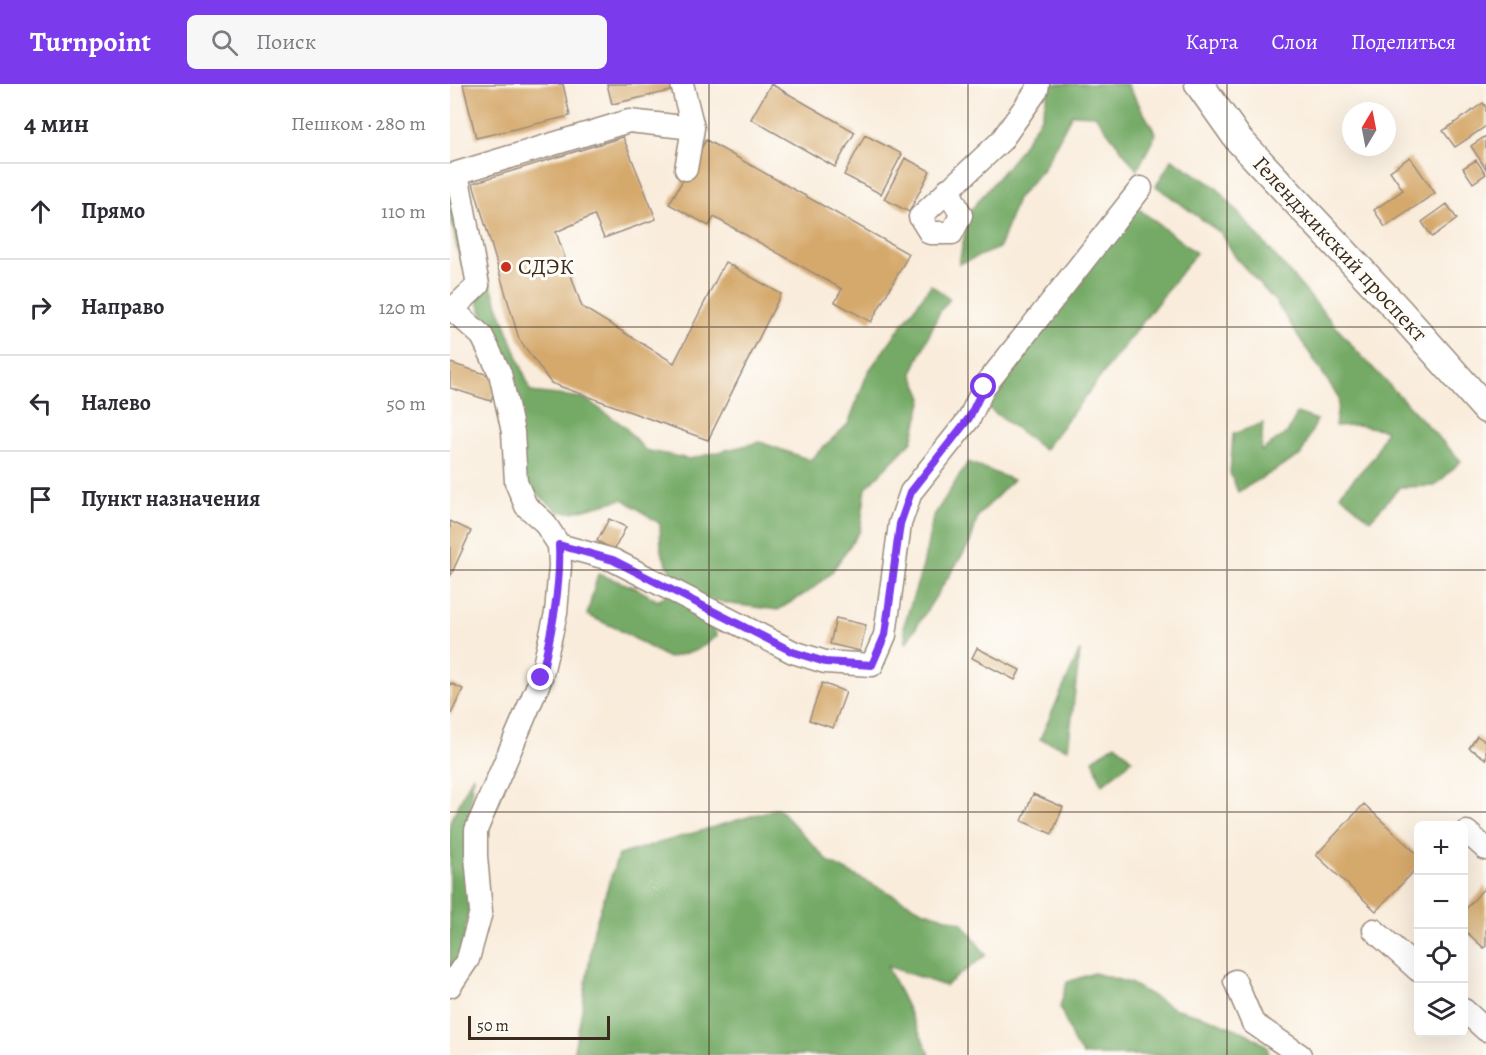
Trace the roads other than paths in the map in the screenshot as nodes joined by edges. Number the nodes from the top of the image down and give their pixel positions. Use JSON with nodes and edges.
{"nodes":[{"id":1,"x":682,"y":84,"type":"edge"},
{"id":2,"x":1038,"y":84,"type":"edge"},
{"id":3,"x":1199,"y":84,"type":"edge"},
{"id":4,"x":693,"y":128,"type":"junction"},
{"id":5,"x":686,"y":169,"type":"dead end"},
{"id":6,"x":1141,"y":188,"type":"dead end"},
{"id":7,"x":948,"y":189,"type":"dead end"},
{"id":8,"x":452,"y":308,"type":"edge"},
{"id":9,"x":1486,"y":409,"type":"edge"},
{"id":10,"x":559,"y":545,"type":"junction"},
{"id":11,"x":1468,"y":833,"type":"edge"},
{"id":12,"x":1486,"y":849,"type":"edge"},
{"id":13,"x":1374,"y":930,"type":"dead end"},
{"id":14,"x":1414,"y":966,"type":"edge"},
{"id":15,"x":1234,"y":981,"type":"dead end"},
{"id":16,"x":450,"y":987,"type":"edge"},
{"id":17,"x":1468,"y":1014,"type":"edge"},
{"id":18,"x":1486,"y":1030,"type":"edge"},
{"id":19,"x":1300,"y":1055,"type":"edge"}],
"edges":[{"from":1,"to":4,"type":"street"},
{"from":2,"to":7,"type":"street"},
{"from":3,"to":9,"type":"main road","name":"Геленджикский проспект"},
{"from":4,"to":5,"type":"street"},
{"from":4,"to":8,"type":"street"},
{"from":6,"to":10,"type":"street"},
{"from":8,"to":10,"type":"street"},
{"from":10,"to":16,"type":"street"},
{"from":11,"to":12,"type":"street"},
{"from":13,"to":14,"type":"street"},
{"from":15,"to":19,"type":"street"},
{"from":17,"to":18,"type":"street"}]}
